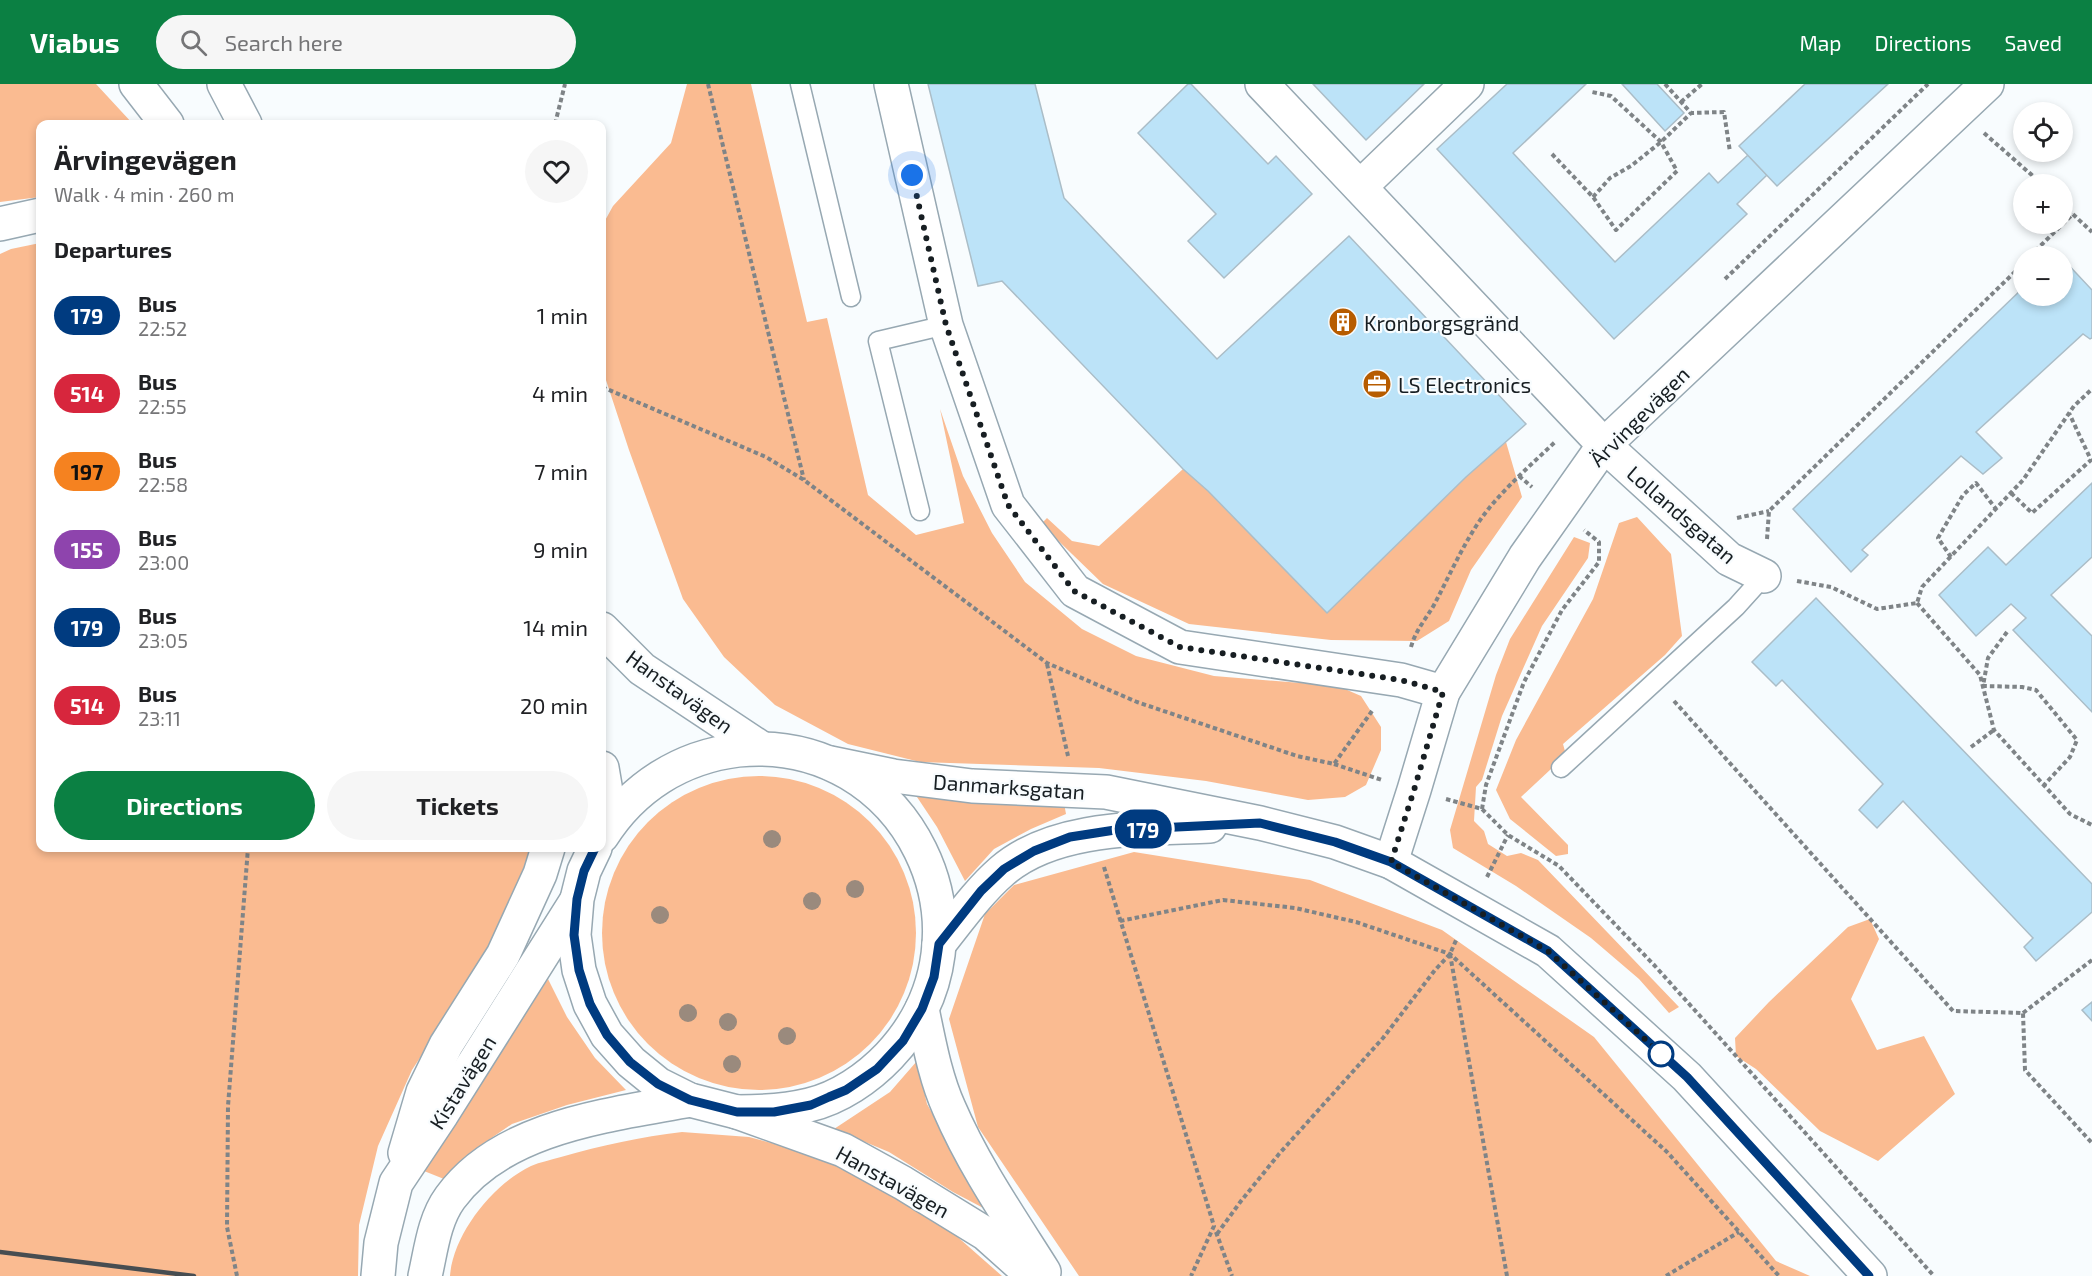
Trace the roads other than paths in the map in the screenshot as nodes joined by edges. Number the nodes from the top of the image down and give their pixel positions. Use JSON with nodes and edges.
{"nodes":[{"id":1,"x":136,"y":84,"type":"edge"},
{"id":2,"x":224,"y":84,"type":"edge"},
{"id":3,"x":800,"y":84,"type":"edge"},
{"id":4,"x":891,"y":84,"type":"edge"},
{"id":5,"x":1262,"y":84,"type":"edge"},
{"id":6,"x":1467,"y":84,"type":"edge"},
{"id":7,"x":1987,"y":84,"type":"edge"},
{"id":8,"x":164,"y":120,"type":"edge"},
{"id":9,"x":243,"y":120,"type":"edge"},
{"id":10,"x":1360,"y":187,"type":"junction"},
{"id":11,"x":36,"y":216,"type":"edge"},
{"id":12,"x":0,"y":224,"type":"edge"},
{"id":13,"x":851,"y":297,"type":"dead end"},
{"id":14,"x":946,"y":325,"type":"junction"},
{"id":15,"x":1604,"y":445,"type":"junction"},
{"id":16,"x":920,"y":511,"type":"dead end"},
{"id":17,"x":1764,"y":576,"type":"joint"},
{"id":18,"x":606,"y":633,"type":"edge"},
{"id":19,"x":1443,"y":692,"type":"junction"},
{"id":20,"x":761,"y":748,"type":"junction"},
{"id":21,"x":829,"y":763,"type":"junction"},
{"id":22,"x":1561,"y":768,"type":"dead end"},
{"id":23,"x":1260,"y":823,"type":"junction"},
{"id":24,"x":606,"y":830,"type":"edge"},
{"id":25,"x":547,"y":852,"type":"edge"},
{"id":26,"x":594,"y":852,"type":"edge"},
{"id":27,"x":1391,"y":862,"type":"junction"},
{"id":28,"x":577,"y":899,"type":"junction"},
{"id":29,"x":939,"y":944,"type":"junction"},
{"id":30,"x":922,"y":1009,"type":"junction"},
{"id":31,"x":690,"y":1100,"type":"junction"},
{"id":32,"x":737,"y":1112,"type":"junction"},
{"id":33,"x":396,"y":1183,"type":"junction"},
{"id":34,"x":378,"y":1276,"type":"edge"},
{"id":35,"x":425,"y":1276,"type":"edge"},
{"id":36,"x":1033,"y":1276,"type":"edge"},
{"id":37,"x":1046,"y":1276,"type":"edge"},
{"id":38,"x":1870,"y":1276,"type":"edge"}],
"edges":[{"from":1,"to":8,"type":"main road"},
{"from":2,"to":9,"type":"main road"},
{"from":3,"to":13,"type":"lane"},
{"from":4,"to":14,"type":"main road"},
{"from":5,"to":10,"type":"main road"},
{"from":6,"to":10,"type":"main road"},
{"from":7,"to":15,"type":"main road","name":"Ärvingevägen"},
{"from":10,"to":15,"type":"main road"},
{"from":11,"to":12,"type":"main road"},
{"from":14,"to":16,"type":"lane"},
{"from":14,"to":19,"type":"main road"},
{"from":15,"to":17,"type":"main road","name":"Lollandsgatan"},
{"from":15,"to":19,"type":"main road","name":"Ärvingevägen"},
{"from":17,"to":22,"type":"lane"},
{"from":18,"to":20,"type":"main road","name":"Hanstavägen"},
{"from":19,"to":27,"type":"main road","name":"Ärvingevägen"},
{"from":20,"to":21,"type":"main road","name":"Hanstavägen"},
{"from":20,"to":24,"type":"main road","name":"Hanstavägen"},
{"from":21,"to":23,"type":"main road","name":"Danmarksgatan"},
{"from":21,"to":29,"type":"main road","name":"Hanstavägen"},
{"from":23,"to":27,"type":"main road","name":"Danmarksgatan"},
{"from":23,"to":29,"type":"main road","name":"Danmarksgatan"},
{"from":25,"to":33,"type":"main road"},
{"from":26,"to":28,"type":"main road","name":"Hanstavägen"},
{"from":27,"to":38,"type":"main road","name":"Danmarksgatan"},
{"from":28,"to":31,"type":"main road","name":"Hanstavägen"},
{"from":28,"to":33,"type":"main road","name":"Kistavägen"},
{"from":29,"to":30,"type":"main road","name":"Hanstavägen"},
{"from":30,"to":32,"type":"main road","name":"Hanstavägen"},
{"from":30,"to":37,"type":"main road"},
{"from":31,"to":32,"type":"main road","name":"Hanstavägen"},
{"from":31,"to":35,"type":"main road"},
{"from":32,"to":36,"type":"main road","name":"Hanstavägen"},
{"from":33,"to":34,"type":"main road","name":"Kistavägen"}]}
